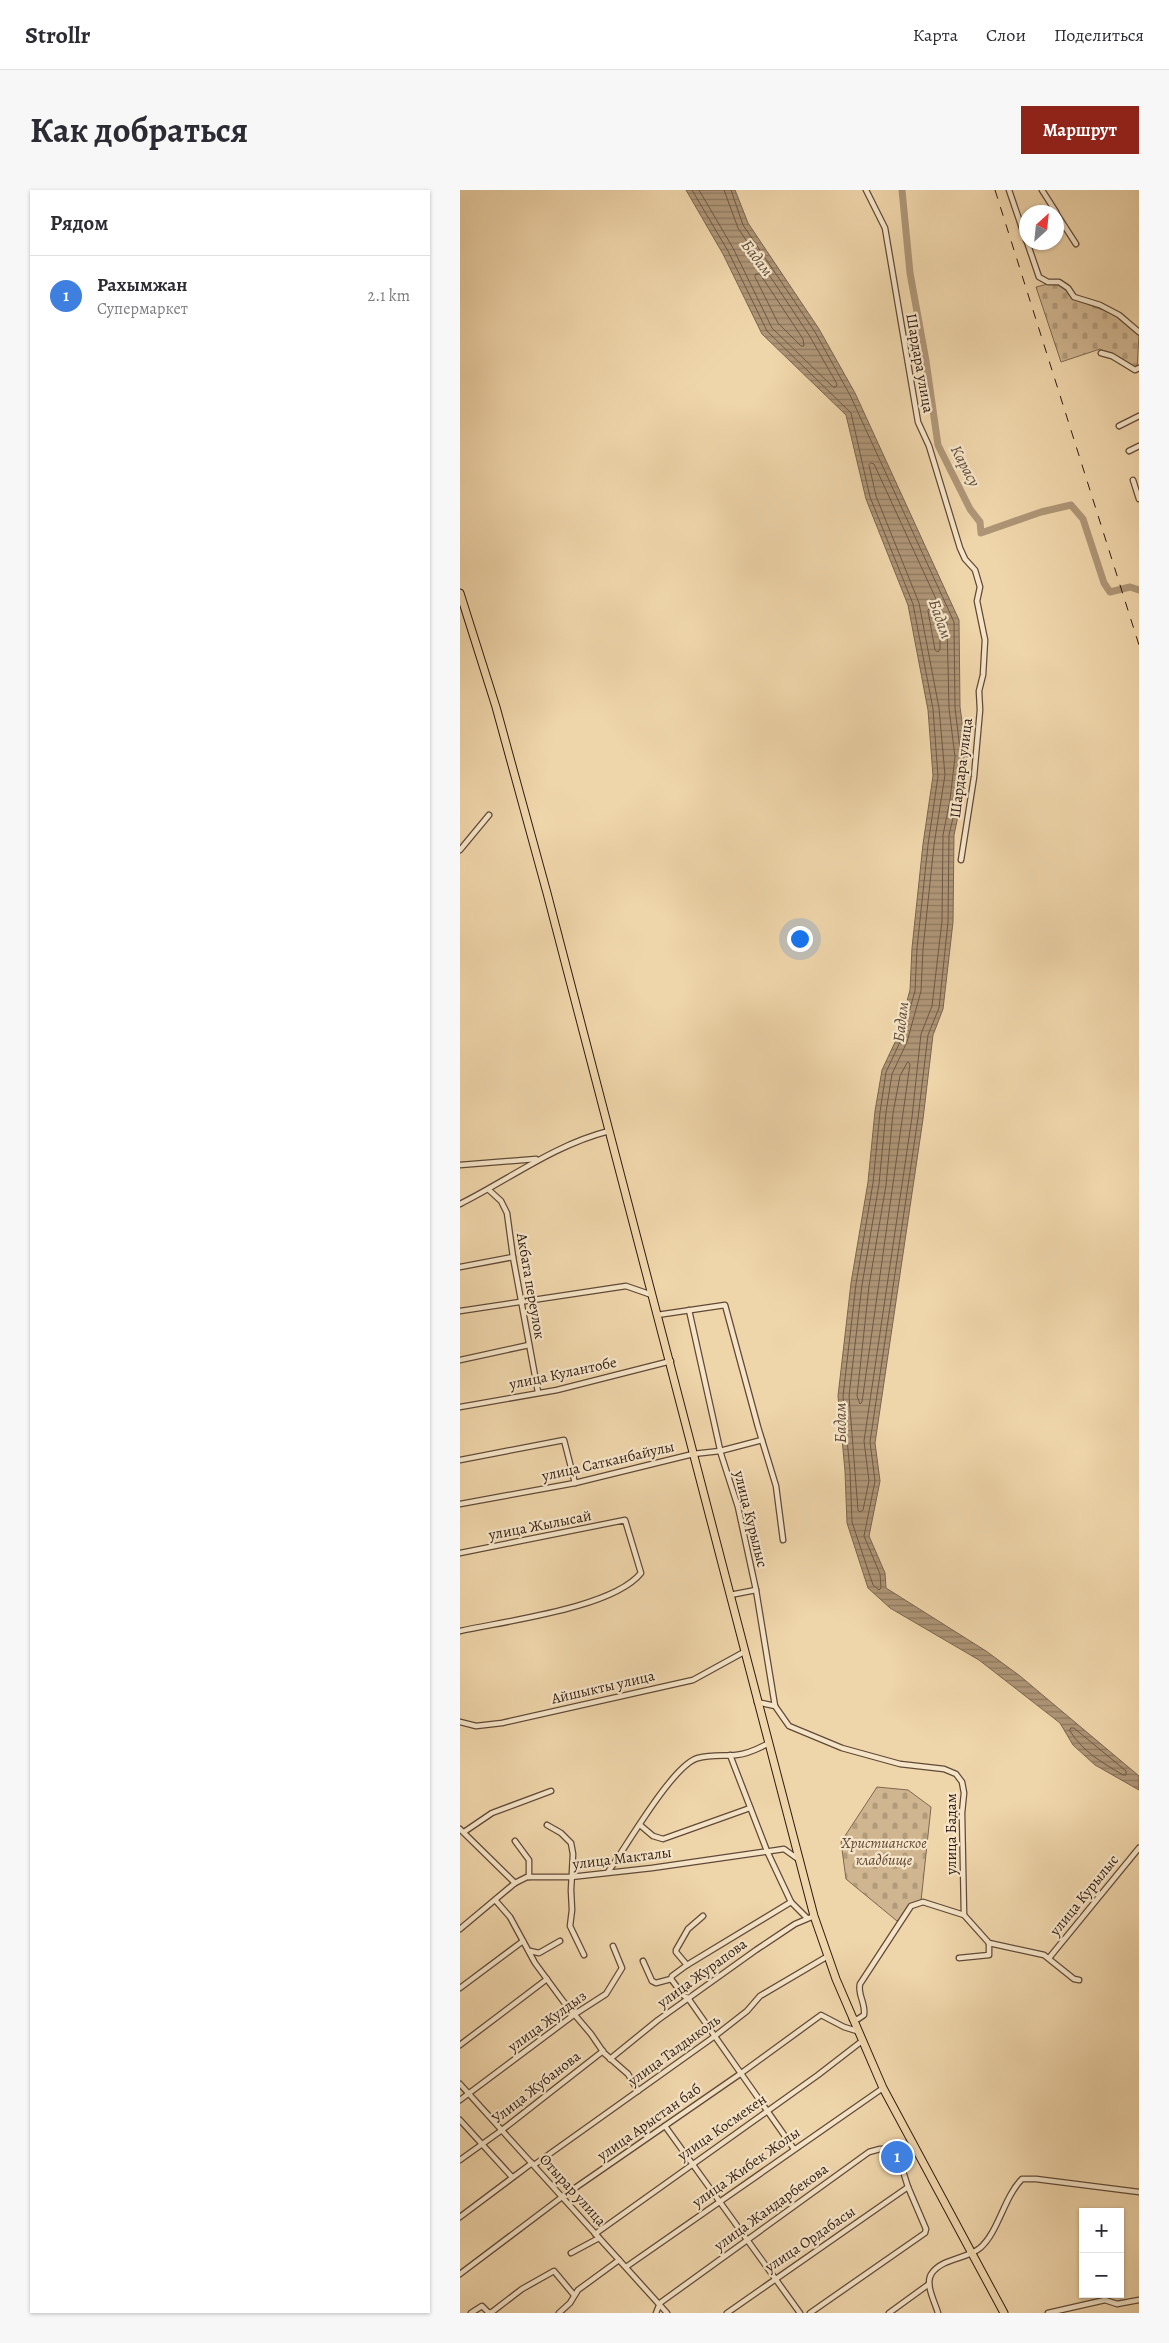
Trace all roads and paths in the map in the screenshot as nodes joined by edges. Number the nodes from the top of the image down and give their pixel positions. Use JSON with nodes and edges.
{"nodes":[{"id":1,"x":866,"y":190,"type":"edge"},
{"id":2,"x":1009,"y":190,"type":"edge"},
{"id":3,"x":1042,"y":190,"type":"edge"},
{"id":4,"x":1051,"y":205,"type":"edge"},
{"id":5,"x":1019,"y":218,"type":"edge"},
{"id":6,"x":1064,"y":225,"type":"edge"},
{"id":7,"x":1076,"y":244,"type":"dead end"},
{"id":8,"x":1030,"y":250,"type":"edge"},
{"id":9,"x":1139,"y":332,"type":"edge"},
{"id":10,"x":1102,"y":353,"type":"dead end"},
{"id":11,"x":1139,"y":368,"type":"edge"},
{"id":12,"x":1139,"y":416,"type":"edge"},
{"id":13,"x":1119,"y":426,"type":"dead end"},
{"id":14,"x":1139,"y":446,"type":"edge"},
{"id":15,"x":1129,"y":451,"type":"dead end"},
{"id":16,"x":1133,"y":480,"type":"dead end"},
{"id":17,"x":1139,"y":499,"type":"edge"},
{"id":18,"x":460,"y":593,"type":"edge"},
{"id":19,"x":489,"y":814,"type":"dead end"},
{"id":20,"x":460,"y":850,"type":"edge"},
{"id":21,"x":961,"y":860,"type":"dead end"},
{"id":22,"x":609,"y":1131,"type":"junction"},
{"id":23,"x":538,"y":1159,"type":"junction"},
{"id":24,"x":460,"y":1165,"type":"edge"},
{"id":25,"x":489,"y":1190,"type":"junction"},
{"id":26,"x":460,"y":1204,"type":"edge"},
{"id":27,"x":513,"y":1257,"type":"junction"},
{"id":28,"x":460,"y":1267,"type":"edge"},
{"id":29,"x":652,"y":1295,"type":"junction"},
{"id":30,"x":521,"y":1301,"type":"junction"},
{"id":31,"x":689,"y":1310,"type":"junction"},
{"id":32,"x":460,"y":1311,"type":"edge"},
{"id":33,"x":657,"y":1315,"type":"junction"},
{"id":34,"x":529,"y":1345,"type":"junction"},
{"id":35,"x":460,"y":1360,"type":"edge"},
{"id":36,"x":671,"y":1361,"type":"junction"},
{"id":37,"x":538,"y":1392,"type":"junction"},
{"id":38,"x":460,"y":1407,"type":"edge"},
{"id":39,"x":762,"y":1440,"type":"junction"},
{"id":40,"x":720,"y":1451,"type":"junction"},
{"id":41,"x":693,"y":1454,"type":"junction"},
{"id":42,"x":460,"y":1460,"type":"edge"},
{"id":43,"x":575,"y":1483,"type":"junction"},
{"id":44,"x":460,"y":1504,"type":"edge"},
{"id":45,"x":783,"y":1540,"type":"dead end"},
{"id":46,"x":460,"y":1553,"type":"edge"},
{"id":47,"x":756,"y":1590,"type":"junction"},
{"id":48,"x":730,"y":1595,"type":"junction"},
{"id":49,"x":460,"y":1631,"type":"edge"},
{"id":50,"x":744,"y":1652,"type":"junction"},
{"id":51,"x":757,"y":1702,"type":"junction"},
{"id":52,"x":775,"y":1706,"type":"junction"},
{"id":53,"x":461,"y":1724,"type":"edge"},
{"id":54,"x":769,"y":1744,"type":"junction"},
{"id":55,"x":730,"y":1756,"type":"junction"},
{"id":56,"x":552,"y":1790,"type":"dead end"},
{"id":57,"x":750,"y":1808,"type":"junction"},
{"id":58,"x":547,"y":1825,"type":"dead end"},
{"id":59,"x":640,"y":1825,"type":"junction"},
{"id":60,"x":462,"y":1831,"type":"edge"},
{"id":61,"x":515,"y":1841,"type":"dead end"},
{"id":62,"x":1139,"y":1848,"type":"edge"},
{"id":63,"x":767,"y":1851,"type":"junction"},
{"id":64,"x":800,"y":1862,"type":"junction"},
{"id":65,"x":608,"y":1872,"type":"junction"},
{"id":66,"x":529,"y":1877,"type":"junction"},
{"id":67,"x":571,"y":1877,"type":"junction"},
{"id":68,"x":515,"y":1883,"type":"junction"},
{"id":69,"x":496,"y":1901,"type":"junction"},
{"id":70,"x":791,"y":1902,"type":"junction"},
{"id":71,"x":964,"y":1915,"type":"junction"},
{"id":72,"x":703,"y":1916,"type":"dead end"},
{"id":73,"x":810,"y":1917,"type":"junction"},
{"id":74,"x":460,"y":1929,"type":"edge"},
{"id":75,"x":523,"y":1941,"type":"junction"},
{"id":76,"x":560,"y":1942,"type":"dead end"},
{"id":77,"x":989,"y":1943,"type":"junction"},
{"id":78,"x":613,"y":1946,"type":"dead end"},
{"id":79,"x":528,"y":1950,"type":"junction"},
{"id":80,"x":584,"y":1954,"type":"dead end"},
{"id":81,"x":828,"y":1956,"type":"junction"},
{"id":82,"x":959,"y":1958,"type":"dead end"},
{"id":83,"x":1049,"y":1958,"type":"junction"},
{"id":84,"x":642,"y":1960,"type":"dead end"},
{"id":85,"x":687,"y":1965,"type":"junction"},
{"id":86,"x":547,"y":1979,"type":"junction"},
{"id":87,"x":671,"y":1979,"type":"junction"},
{"id":88,"x":1079,"y":1980,"type":"dead end"},
{"id":89,"x":460,"y":1988,"type":"edge"},
{"id":90,"x":688,"y":1998,"type":"junction"},
{"id":91,"x":575,"y":2014,"type":"junction"},
{"id":92,"x":852,"y":2019,"type":"junction"},
{"id":93,"x":857,"y":2031,"type":"junction"},
{"id":94,"x":715,"y":2036,"type":"junction"},
{"id":95,"x":862,"y":2041,"type":"junction"},
{"id":96,"x":460,"y":2045,"type":"edge"},
{"id":97,"x":603,"y":2051,"type":"junction"},
{"id":98,"x":610,"y":2059,"type":"junction"},
{"id":99,"x":740,"y":2074,"type":"junction"},
{"id":100,"x":460,"y":2084,"type":"edge"},
{"id":101,"x":882,"y":2088,"type":"junction"},
{"id":102,"x":638,"y":2091,"type":"junction"},
{"id":103,"x":468,"y":2093,"type":"junction"},
{"id":104,"x":460,"y":2100,"type":"edge"},
{"id":105,"x":766,"y":2111,"type":"junction"},
{"id":106,"x":460,"y":2120,"type":"edge"},
{"id":107,"x":665,"y":2126,"type":"junction"},
{"id":108,"x":502,"y":2130,"type":"junction"},
{"id":109,"x":482,"y":2144,"type":"junction"},
{"id":110,"x":912,"y":2148,"type":"junction"},
{"id":111,"x":794,"y":2149,"type":"junction"},
{"id":112,"x":460,"y":2160,"type":"edge"},
{"id":113,"x":533,"y":2164,"type":"junction"},
{"id":114,"x":692,"y":2164,"type":"junction"},
{"id":115,"x":512,"y":2177,"type":"junction"},
{"id":116,"x":908,"y":2187,"type":"junction"},
{"id":117,"x":1139,"y":2192,"type":"edge"},
{"id":118,"x":562,"y":2197,"type":"junction"},
{"id":119,"x":718,"y":2202,"type":"junction"},
{"id":120,"x":460,"y":2217,"type":"edge"},
{"id":121,"x":597,"y":2236,"type":"junction"},
{"id":122,"x":747,"y":2239,"type":"junction"},
{"id":123,"x":571,"y":2253,"type":"dead end"},
{"id":124,"x":971,"y":2253,"type":"junction"},
{"id":125,"x":619,"y":2260,"type":"junction"},
{"id":126,"x":626,"y":2267,"type":"junction"},
{"id":127,"x":460,"y":2274,"type":"edge"},
{"id":128,"x":776,"y":2278,"type":"junction"},
{"id":129,"x":929,"y":2284,"type":"junction"},
{"id":130,"x":574,"y":2295,"type":"junction"},
{"id":131,"x":1139,"y":2300,"type":"edge"},
{"id":132,"x":660,"y":2304,"type":"junction"},
{"id":133,"x":562,"y":2312,"type":"edge"},
{"id":134,"x":471,"y":2313,"type":"edge"},
{"id":135,"x":656,"y":2313,"type":"edge"},
{"id":136,"x":667,"y":2313,"type":"edge"},
{"id":137,"x":727,"y":2313,"type":"edge"},
{"id":138,"x":800,"y":2313,"type":"edge"},
{"id":139,"x":810,"y":2313,"type":"edge"},
{"id":140,"x":889,"y":2313,"type":"edge"},
{"id":141,"x":938,"y":2313,"type":"edge"},
{"id":142,"x":1004,"y":2313,"type":"edge"},
{"id":143,"x":1048,"y":2313,"type":"edge"}],
"edges":[{"from":1,"to":21,"type":"street","name":"Шардара улица"},
{"from":2,"to":5,"type":"street"},
{"from":3,"to":4,"type":"street"},
{"from":6,"to":7,"type":"street"},
{"from":8,"to":9,"type":"street"},
{"from":10,"to":11,"type":"street"},
{"from":12,"to":13,"type":"street"},
{"from":14,"to":15,"type":"street"},
{"from":16,"to":17,"type":"street"},
{"from":18,"to":22,"type":"highway"},
{"from":19,"to":20,"type":"street"},
{"from":22,"to":23,"type":"street"},
{"from":22,"to":29,"type":"highway"},
{"from":23,"to":24,"type":"street"},
{"from":23,"to":25,"type":"street"},
{"from":25,"to":26,"type":"street"},
{"from":25,"to":27,"type":"street","name":"Акбата переулок"},
{"from":27,"to":28,"type":"street"},
{"from":27,"to":30,"type":"street","name":"Акбата переулок"},
{"from":29,"to":30,"type":"street"},
{"from":29,"to":33,"type":"highway"},
{"from":30,"to":32,"type":"street"},
{"from":30,"to":34,"type":"street","name":"Акбата переулок"},
{"from":31,"to":33,"type":"street"},
{"from":31,"to":39,"type":"street"},
{"from":31,"to":40,"type":"street","name":"улица Курылыс"},
{"from":33,"to":36,"type":"highway"},
{"from":34,"to":35,"type":"street"},
{"from":34,"to":37,"type":"street","name":"Акбата переулок"},
{"from":36,"to":37,"type":"street","name":"улица Кулантобе"},
{"from":36,"to":41,"type":"highway"},
{"from":37,"to":38,"type":"street","name":"улица Кулантобе"},
{"from":39,"to":40,"type":"street","name":"улица Сатканбайулы"},
{"from":39,"to":45,"type":"street"},
{"from":40,"to":41,"type":"street","name":"улица Сатканбайулы"},
{"from":40,"to":47,"type":"street","name":"улица Курылыс"},
{"from":41,"to":43,"type":"street","name":"улица Сатканбайулы"},
{"from":41,"to":48,"type":"highway"},
{"from":42,"to":43,"type":"street"},
{"from":43,"to":44,"type":"street","name":"улица Сатканбайулы"},
{"from":46,"to":49,"type":"street","name":"улица Жылысай"},
{"from":47,"to":48,"type":"street"},
{"from":47,"to":52,"type":"street","name":"улица Курылыс"},
{"from":48,"to":50,"type":"highway"},
{"from":50,"to":51,"type":"highway"},
{"from":50,"to":53,"type":"street","name":"Айшыкты улица"},
{"from":51,"to":52,"type":"street"},
{"from":51,"to":54,"type":"highway"},
{"from":52,"to":71,"type":"street","name":"улица Бадам"},
{"from":54,"to":55,"type":"street"},
{"from":54,"to":64,"type":"highway"},
{"from":55,"to":57,"type":"street"},
{"from":55,"to":59,"type":"street"},
{"from":56,"to":60,"type":"street"},
{"from":57,"to":59,"type":"street"},
{"from":57,"to":63,"type":"street"},
{"from":58,"to":67,"type":"street"},
{"from":59,"to":65,"type":"street"},
{"from":60,"to":68,"type":"street"},
{"from":61,"to":66,"type":"street"},
{"from":62,"to":83,"type":"street","name":"улица Курылыс"},
{"from":63,"to":64,"type":"street","name":"улица Макталы"},
{"from":63,"to":65,"type":"street","name":"улица Макталы"},
{"from":63,"to":70,"type":"street"},
{"from":64,"to":73,"type":"highway"},
{"from":65,"to":67,"type":"street","name":"улица Макталы"},
{"from":66,"to":67,"type":"street","name":"улица Макталы"},
{"from":66,"to":68,"type":"street","name":"улица Макталы"},
{"from":67,"to":80,"type":"street"},
{"from":68,"to":69,"type":"street","name":"улица Макталы"},
{"from":69,"to":74,"type":"street","name":"улица Макталы"},
{"from":69,"to":75,"type":"street"},
{"from":70,"to":73,"type":"street"},
{"from":70,"to":85,"type":"street"},
{"from":71,"to":77,"type":"street"},
{"from":71,"to":92,"type":"street"},
{"from":72,"to":85,"type":"street"},
{"from":73,"to":81,"type":"highway"},
{"from":73,"to":90,"type":"street","name":"улица Журапова"},
{"from":75,"to":79,"type":"street"},
{"from":75,"to":89,"type":"street"},
{"from":76,"to":79,"type":"street"},
{"from":77,"to":82,"type":"street"},
{"from":77,"to":83,"type":"street"},
{"from":78,"to":91,"type":"street","name":"улица Жулдыз"},
{"from":79,"to":86,"type":"street"},
{"from":81,"to":92,"type":"highway"},
{"from":81,"to":94,"type":"street","name":"улица Талдыколь"},
{"from":83,"to":88,"type":"street"},
{"from":84,"to":87,"type":"street"},
{"from":85,"to":87,"type":"street"},
{"from":86,"to":91,"type":"street"},
{"from":86,"to":96,"type":"street"},
{"from":87,"to":90,"type":"street"},
{"from":90,"to":94,"type":"street"},
{"from":90,"to":98,"type":"street","name":"улица Журапова"},
{"from":91,"to":97,"type":"street"},
{"from":91,"to":103,"type":"street","name":"улица Жулдыз"},
{"from":92,"to":93,"type":"highway"},
{"from":93,"to":95,"type":"highway"},
{"from":93,"to":99,"type":"street","name":"улица Арыстан баб"},
{"from":94,"to":99,"type":"street"},
{"from":94,"to":102,"type":"street","name":"улица Талдыколь"},
{"from":95,"to":101,"type":"highway"},
{"from":95,"to":105,"type":"street","name":"улица Космекен"},
{"from":97,"to":98,"type":"street"},
{"from":97,"to":108,"type":"street","name":"Улица Жубанова"},
{"from":98,"to":102,"type":"street"},
{"from":99,"to":105,"type":"street"},
{"from":99,"to":107,"type":"street","name":"улица Арыстан баб"},
{"from":100,"to":103,"type":"street","name":"Отырар улица"},
{"from":101,"to":110,"type":"highway"},
{"from":101,"to":111,"type":"street","name":"улица Жибек Жолы"},
{"from":102,"to":113,"type":"street","name":"улица Талдыколь"},
{"from":103,"to":104,"type":"street","name":"улица Жулдыз"},
{"from":103,"to":108,"type":"street","name":"Отырар улица"},
{"from":105,"to":111,"type":"street"},
{"from":105,"to":114,"type":"street","name":"улица Космекен"},
{"from":106,"to":109,"type":"street"},
{"from":107,"to":114,"type":"street"},
{"from":107,"to":118,"type":"street","name":"улица Арыстан баб"},
{"from":108,"to":109,"type":"street","name":"Улица Жубанова"},
{"from":108,"to":113,"type":"street","name":"Отырар улица"},
{"from":109,"to":112,"type":"street","name":"Улица Жубанова"},
{"from":109,"to":115,"type":"street"},
{"from":110,"to":116,"type":"street"},
{"from":110,"to":122,"type":"street","name":"улица Жандарбекова"},
{"from":110,"to":124,"type":"highway"},
{"from":111,"to":119,"type":"street","name":"улица Жибек Жолы"},
{"from":113,"to":115,"type":"street","name":"улица Талдыколь"},
{"from":113,"to":118,"type":"street","name":"Отырар улица"},
{"from":114,"to":119,"type":"street"},
{"from":114,"to":121,"type":"street","name":"улица Космекен"},
{"from":115,"to":120,"type":"street","name":"улица Талдыколь"},
{"from":116,"to":128,"type":"street","name":"улица Ордабасы"},
{"from":116,"to":139,"type":"street"},
{"from":117,"to":124,"type":"street"},
{"from":118,"to":121,"type":"street","name":"Отырар улица"},
{"from":118,"to":127,"type":"street","name":"улица Арыстан баб"},
{"from":119,"to":122,"type":"street"},
{"from":119,"to":126,"type":"street","name":"улица Жибек Жолы"},
{"from":121,"to":123,"type":"street","name":"улица Космекен"},
{"from":121,"to":125,"type":"street","name":"Отырар улица"},
{"from":122,"to":128,"type":"street"},
{"from":122,"to":132,"type":"street","name":"улица Жандарбекова"},
{"from":124,"to":129,"type":"street"},
{"from":124,"to":142,"type":"highway"},
{"from":125,"to":126,"type":"street","name":"Отырар улица"},
{"from":125,"to":130,"type":"street"},
{"from":126,"to":132,"type":"street","name":"Отырар улица"},
{"from":128,"to":137,"type":"street","name":"улица Ордабасы"},
{"from":128,"to":138,"type":"street"},
{"from":129,"to":140,"type":"street"},
{"from":129,"to":141,"type":"street"},
{"from":130,"to":133,"type":"street"},
{"from":130,"to":134,"type":"street"},
{"from":131,"to":143,"type":"street"},
{"from":132,"to":135,"type":"street","name":"улица Жандарбекова"},
{"from":132,"to":136,"type":"street","name":"Отырар улица"}]}
